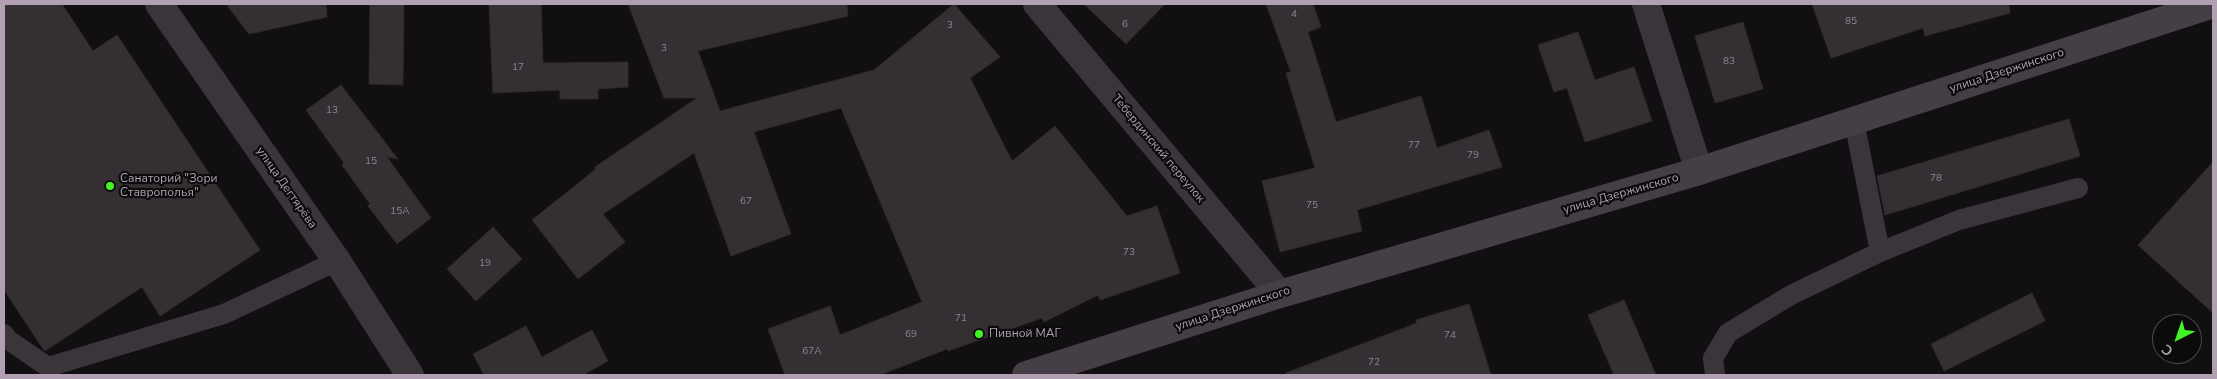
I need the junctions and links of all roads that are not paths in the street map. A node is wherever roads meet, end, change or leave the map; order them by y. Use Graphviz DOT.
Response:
graph roads {
  1 [pos="159,4"];
  2 [pos="1037,4"];
  3 [pos="1646,4"];
  4 [pos="2213,4"];
  5 [pos="1854,121"];
  6 [pos="1699,171"];
  7 [pos="2078,188"];
  8 [pos="1880,252"];
  9 [pos="336,261"];
  10 [pos="1280,294"];
  11 [pos="4,334"];
  12 [pos="410,375"];
  13 [pos="1026,375"];
  14 [pos="1716,375"];
  1 -- 9 [label="street, улица Дегтярёва"];
  2 -- 10 [label="street, Тебердинский переулок"];
  3 -- 6 [label="street"];
  4 -- 5 [label="main road, улица Дзержинского"];
  5 -- 6 [label="main road, улица Дзержинского"];
  5 -- 8 [label="lane"];
  6 -- 10 [label="main road, улица Дзержинского"];
  7 -- 8 [label="lane"];
  8 -- 14 [label="lane"];
  9 -- 11 [label="lane"];
  9 -- 12 [label="street, улица Дегтярёва"];
  10 -- 13 [label="main road, улица Дзержинского"];
}
